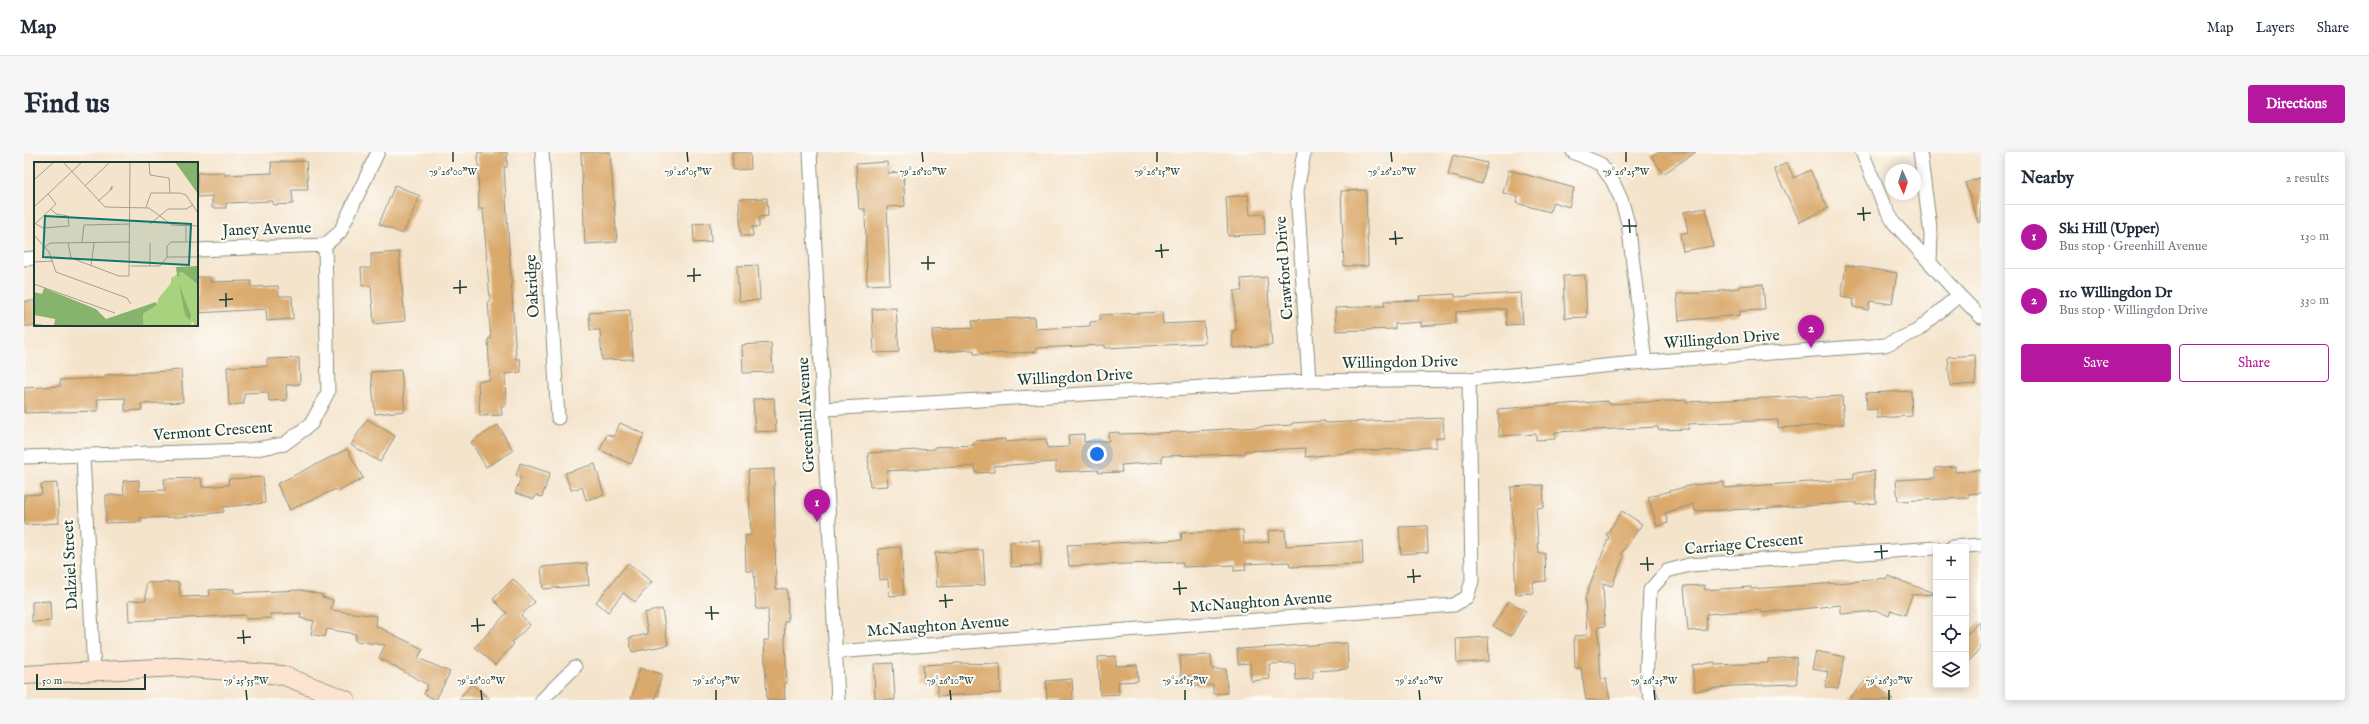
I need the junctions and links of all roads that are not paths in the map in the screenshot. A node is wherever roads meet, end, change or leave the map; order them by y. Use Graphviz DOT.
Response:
graph roads {
  1 [pos="378,152"];
  2 [pos="542,152"];
  3 [pos="810,152"];
  4 [pos="1304,152"];
  5 [pos="1573,152"];
  6 [pos="1862,152"];
  7 [pos="1920,152"];
  8 [pos="325,246"];
  9 [pos="198,250"];
  10 [pos="34,258"];
  11 [pos="24,259"];
  12 [pos="1930,262"];
  13 [pos="1959,295"];
  14 [pos="1981,316"];
  15 [pos="1645,362"];
  16 [pos="1469,379"];
  17 [pos="1309,382"];
  18 [pos="824,409"];
  19 [pos="558,418"];
  20 [pos="83,456"];
  21 [pos="24,457"];
  22 [pos="1981,545"];
  23 [pos="1969,546"];
  24 [pos="1933,548"];
  25 [pos="836,652"];
  26 [pos="575,668"];
  27 [pos="94,672"];
  28 [pos="24,675"];
  29 [pos="346,700"];
  30 [pos="542,700"];
  31 [pos="838,700"];
  32 [pos="1652,700"];
  1 -- 8 [label="street, Janey Avenue"];
  2 -- 19 [label="street, Oakridge"];
  3 -- 18 [label="street, Greenhill Avenue"];
  4 -- 17 [label="street, Crawford Drive"];
  5 -- 15 [label="street"];
  6 -- 12 [label="street"];
  7 -- 12 [label="street"];
  8 -- 9 [label="street, Janey Avenue"];
  8 -- 20 [label="street, Vermont Crescent"];
  10 -- 11 [label="street"];
  12 -- 13 [label="street"];
  13 -- 14 [label="street"];
  13 -- 15 [label="street, Willingdon Drive"];
  15 -- 16 [label="street, Willingdon Drive"];
  16 -- 17 [label="street, Willingdon Drive"];
  16 -- 25 [label="street, McNaughton Avenue"];
  17 -- 18 [label="street, Willingdon Drive"];
  18 -- 25 [label="street, Greenhill Avenue"];
  20 -- 21 [label="street, Vermont Crescent"];
  20 -- 27 [label="street, Dalziel Street"];
  22 -- 23 [label="street"];
  24 -- 32 [label="street, Carriage Crescent"];
  25 -- 31 [label="street, Greenhill Avenue"];
  26 -- 30 [label="street"];
  27 -- 28 [label="street"];
  27 -- 29 [label="street"];
}
